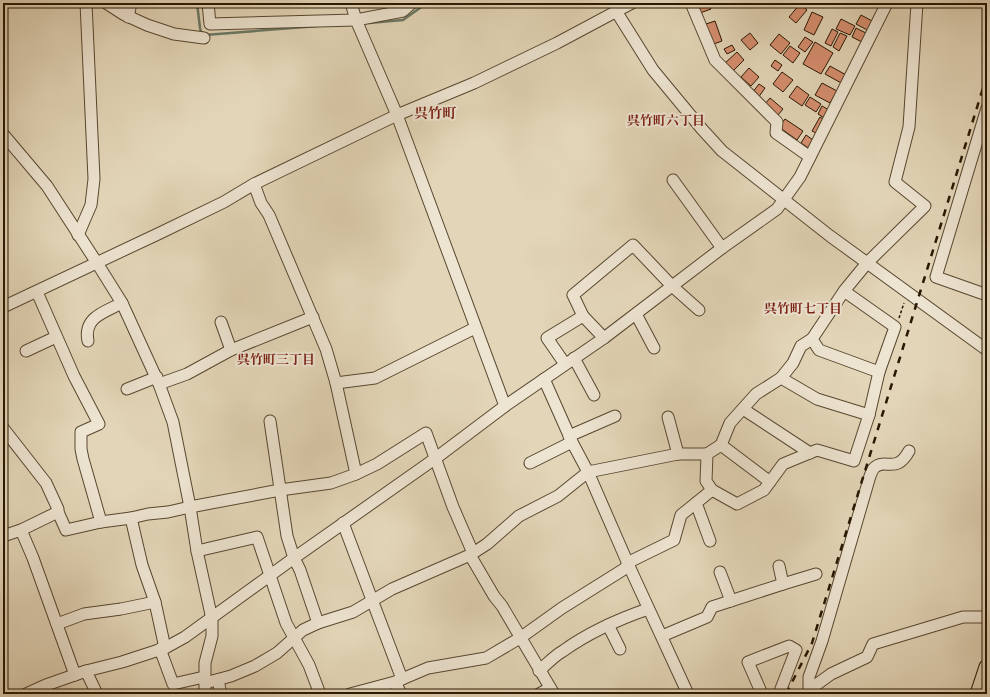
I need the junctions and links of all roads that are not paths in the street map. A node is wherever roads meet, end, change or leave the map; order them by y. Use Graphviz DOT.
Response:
graph roads {
  1 [pos="86,3"];
  2 [pos="106,3"];
  3 [pos="131,3"];
  4 [pos="208,3"];
  5 [pos="351,3"];
  6 [pos="412,3"];
  7 [pos="632,3"];
  8 [pos="691,3"];
  9 [pos="887,3"];
  10 [pos="917,3"];
  11 [pos="616,11"];
  12 [pos="128,17"];
  13 [pos="357,23"];
  14 [pos="204,38"];
  15 [pos="987,108"];
  16 [pos="397,115"];
  17 [pos="3,134"];
  18 [pos="810,157"];
  19 [pos="673,180"];
  20 [pos="254,184"];
  21 [pos="784,199"];
  22 [pos="78,235"];
  23 [pos="722,248"];
  24 [pos="97,263"];
  25 [pos="867,263"];
  26 [pos="672,286"];
  27 [pos="844,291"];
  28 [pos="37,292"];
  29 [pos="987,295"];
  30 [pos="122,303"];
  31 [pos="3,307"];
  32 [pos="699,310"];
  33 [pos="636,314"];
  34 [pos="583,316"];
  35 [pos="312,317"];
  36 [pos="221,322"];
  37 [pos="475,328"];
  38 [pos="56,338"];
  39 [pos="604,338"];
  40 [pos="812,339"];
  41 [pos="88,341"];
  42 [pos="654,348"];
  43 [pos="231,350"];
  44 [pos="987,350"];
  45 [pos="26,351"];
  46 [pos="570,361"];
  47 [pos="879,372"];
  48 [pos="781,378"];
  49 [pos="158,380"];
  50 [pos="544,380"];
  51 [pos="336,383"];
  52 [pos="127,389"];
  53 [pos="594,395"];
  54 [pos="505,406"];
  55 [pos="743,408"];
  56 [pos="869,415"];
  57 [pos="615,416"];
  58 [pos="668,417"];
  59 [pos="270,421"];
  60 [pos="3,428"];
  61 [pos="570,439"];
  62 [pos="721,445"];
  63 [pos="909,451"];
  64 [pos="810,453"];
  65 [pos="678,454"];
  66 [pos="707,454"];
  67 [pos="436,458"];
  68 [pos="530,463"];
  69 [pos="588,472"];
  70 [pos="356,474"];
  71 [pos="770,482"];
  72 [pos="280,490"];
  73 [pos="712,490"];
  74 [pos="696,503"];
  75 [pos="190,507"];
  76 [pos="58,512"];
  77 [pos="131,518"];
  78 [pos="101,522"];
  79 [pos="343,524"];
  80 [pos="21,530"];
  81 [pos="3,536"];
  82 [pos="710,541"];
  83 [pos="197,551"];
  84 [pos="472,554"];
  85 [pos="294,558"];
  86 [pos="628,564"];
  87 [pos="779,566"];
  88 [pos="720,572"];
  89 [pos="816,574"];
  90 [pos="270,576"];
  91 [pos="784,584"];
  92 [pos="373,600"];
  93 [pos="731,601"];
  94 [pos="155,602"];
  95 [pos="648,609"];
  96 [pos="987,617"];
  97 [pos="212,619"];
  98 [pos="318,623"];
  99 [pos="57,624"];
  100 [pos="608,625"];
  101 [pos="662,636"];
  102 [pos="295,638"];
  103 [pos="520,638"];
  104 [pos="163,648"];
  105 [pos="620,649"];
  106 [pos="987,667"];
  107 [pos="86,671"];
  108 [pos="539,671"];
  109 [pos="75,675"];
  110 [pos="218,680"];
  111 [pos="399,680"];
  112 [pos="205,685"];
  113 [pos="552,691"];
  114 [pos="808,692"];
  115 [pos="26,694"];
  116 [pos="97,694"];
  117 [pos="221,694"];
  118 [pos="319,694"];
  119 [pos="350,694"];
  120 [pos="401,694"];
  121 [pos="539,694"];
  122 [pos="688,694"];
  123 [pos="762,694"];
  124 [pos="779,694"];
  125 [pos="978,694"];
  1 -- 22 [label="street"];
  2 -- 12 [label="street"];
  3 -- 12 [label="street"];
  4 -- 13 [label="street"];
  5 -- 13 [label="street"];
  6 -- 13 [label="street"];
  7 -- 11 [label="street"];
  8 -- 18 [label="street"];
  9 -- 18 [label="street"];
  10 -- 25 [label="street"];
  11 -- 16 [label="street"];
  11 -- 21 [label="street"];
  12 -- 14 [label="street"];
  13 -- 16 [label="street"];
  15 -- 29 [label="street"];
  16 -- 20 [label="street"];
  16 -- 37 [label="street"];
  17 -- 22 [label="street"];
  18 -- 21 [label="street"];
  19 -- 23 [label="street"];
  20 -- 24 [label="street"];
  20 -- 35 [label="street"];
  21 -- 23 [label="street"];
  21 -- 25 [label="street"];
  22 -- 24 [label="street"];
  23 -- 26 [label="street"];
  24 -- 28 [label="street"];
  24 -- 30 [label="street"];
  25 -- 27 [label="street"];
  25 -- 44 [label="street"];
  26 -- 32 [label="street"];
  26 -- 33 [label="street"];
  26 -- 34 [label="street"];
  27 -- 40 [label="street"];
  27 -- 47 [label="street"];
  28 -- 31 [label="street"];
  28 -- 38 [label="street"];
  30 -- 41 [label="street"];
  30 -- 49 [label="street"];
  33 -- 39 [label="street"];
  33 -- 42 [label="street"];
  34 -- 39 [label="street"];
  34 -- 46 [label="street"];
  35 -- 43 [label="street"];
  35 -- 51 [label="street"];
  36 -- 43 [label="street"];
  37 -- 51 [label="street"];
  37 -- 54 [label="street"];
  38 -- 45 [label="street"];
  38 -- 78 [label="street"];
  39 -- 46 [label="street"];
  40 -- 47 [label="street"];
  40 -- 48 [label="street"];
  43 -- 49 [label="street"];
  46 -- 50 [label="street"];
  46 -- 53 [label="street"];
  47 -- 56 [label="street"];
  48 -- 55 [label="street"];
  48 -- 56 [label="street"];
  49 -- 52 [label="street"];
  49 -- 75 [label="street"];
  50 -- 54 [label="street"];
  50 -- 61 [label="street"];
  51 -- 70 [label="street"];
  54 -- 67 [label="street"];
  55 -- 62 [label="street"];
  55 -- 64 [label="street"];
  56 -- 64 [label="street"];
  57 -- 61 [label="street"];
  58 -- 65 [label="street"];
  59 -- 72 [label="street"];
  60 -- 76 [label="street"];
  61 -- 68 [label="street"];
  61 -- 69 [label="street"];
  62 -- 66 [label="street"];
  62 -- 71 [label="street"];
  63 -- 114 [label="street"];
  64 -- 71 [label="street"];
  65 -- 66 [label="street"];
  65 -- 69 [label="street"];
  66 -- 73 [label="street"];
  67 -- 70 [label="street"];
  67 -- 79 [label="street"];
  67 -- 84 [label="street"];
  69 -- 84 [label="street"];
  69 -- 86 [label="street"];
  70 -- 72 [label="street"];
  71 -- 73 [label="street"];
  72 -- 75 [label="street"];
  72 -- 85 [label="street"];
  73 -- 74 [label="street"];
  74 -- 82 [label="street"];
  74 -- 86 [label="street"];
  75 -- 77 [label="street"];
  75 -- 83 [label="street"];
  76 -- 78 [label="street"];
  76 -- 80 [label="street"];
  77 -- 78 [label="street"];
  77 -- 94 [label="street"];
  79 -- 85 [label="street"];
  79 -- 92 [label="street"];
  80 -- 81 [label="street"];
  80 -- 99 [label="street"];
  83 -- 90 [label="street"];
  83 -- 97 [label="street"];
  84 -- 92 [label="street"];
  84 -- 103 [label="street"];
  85 -- 90 [label="street"];
  85 -- 98 [label="street"];
  86 -- 95 [label="street"];
  86 -- 103 [label="street"];
  87 -- 91 [label="street"];
  88 -- 93 [label="street"];
  89 -- 91 [label="street"];
  90 -- 97 [label="street"];
  90 -- 102 [label="street"];
  91 -- 93 [label="street"];
  92 -- 98 [label="street"];
  92 -- 111 [label="street"];
  93 -- 101 [label="street"];
  94 -- 99 [label="street"];
  94 -- 104 [label="street"];
  95 -- 100 [label="street"];
  95 -- 101 [label="street"];
  96 -- 114 [label="street"];
  97 -- 104 [label="street"];
  97 -- 112 [label="street"];
  98 -- 102 [label="street"];
  99 -- 109 [label="street"];
  100 -- 105 [label="street"];
  100 -- 108 [label="street"];
  101 -- 122 [label="street"];
  102 -- 110 [label="street"];
  102 -- 118 [label="street"];
  103 -- 108 [label="street"];
  103 -- 111 [label="street"];
  104 -- 107 [label="street"];
  104 -- 112 [label="street"];
  106 -- 125 [label="main road"];
  107 -- 109 [label="street"];
  107 -- 116 [label="street"];
  108 -- 113 [label="street"];
  109 -- 115 [label="street"];
  110 -- 112 [label="street"];
  110 -- 117 [label="street"];
  111 -- 119 [label="street"];
  111 -- 120 [label="street"];
  113 -- 121 [label="street"];
  123 -- 124 [label="street"];
}
